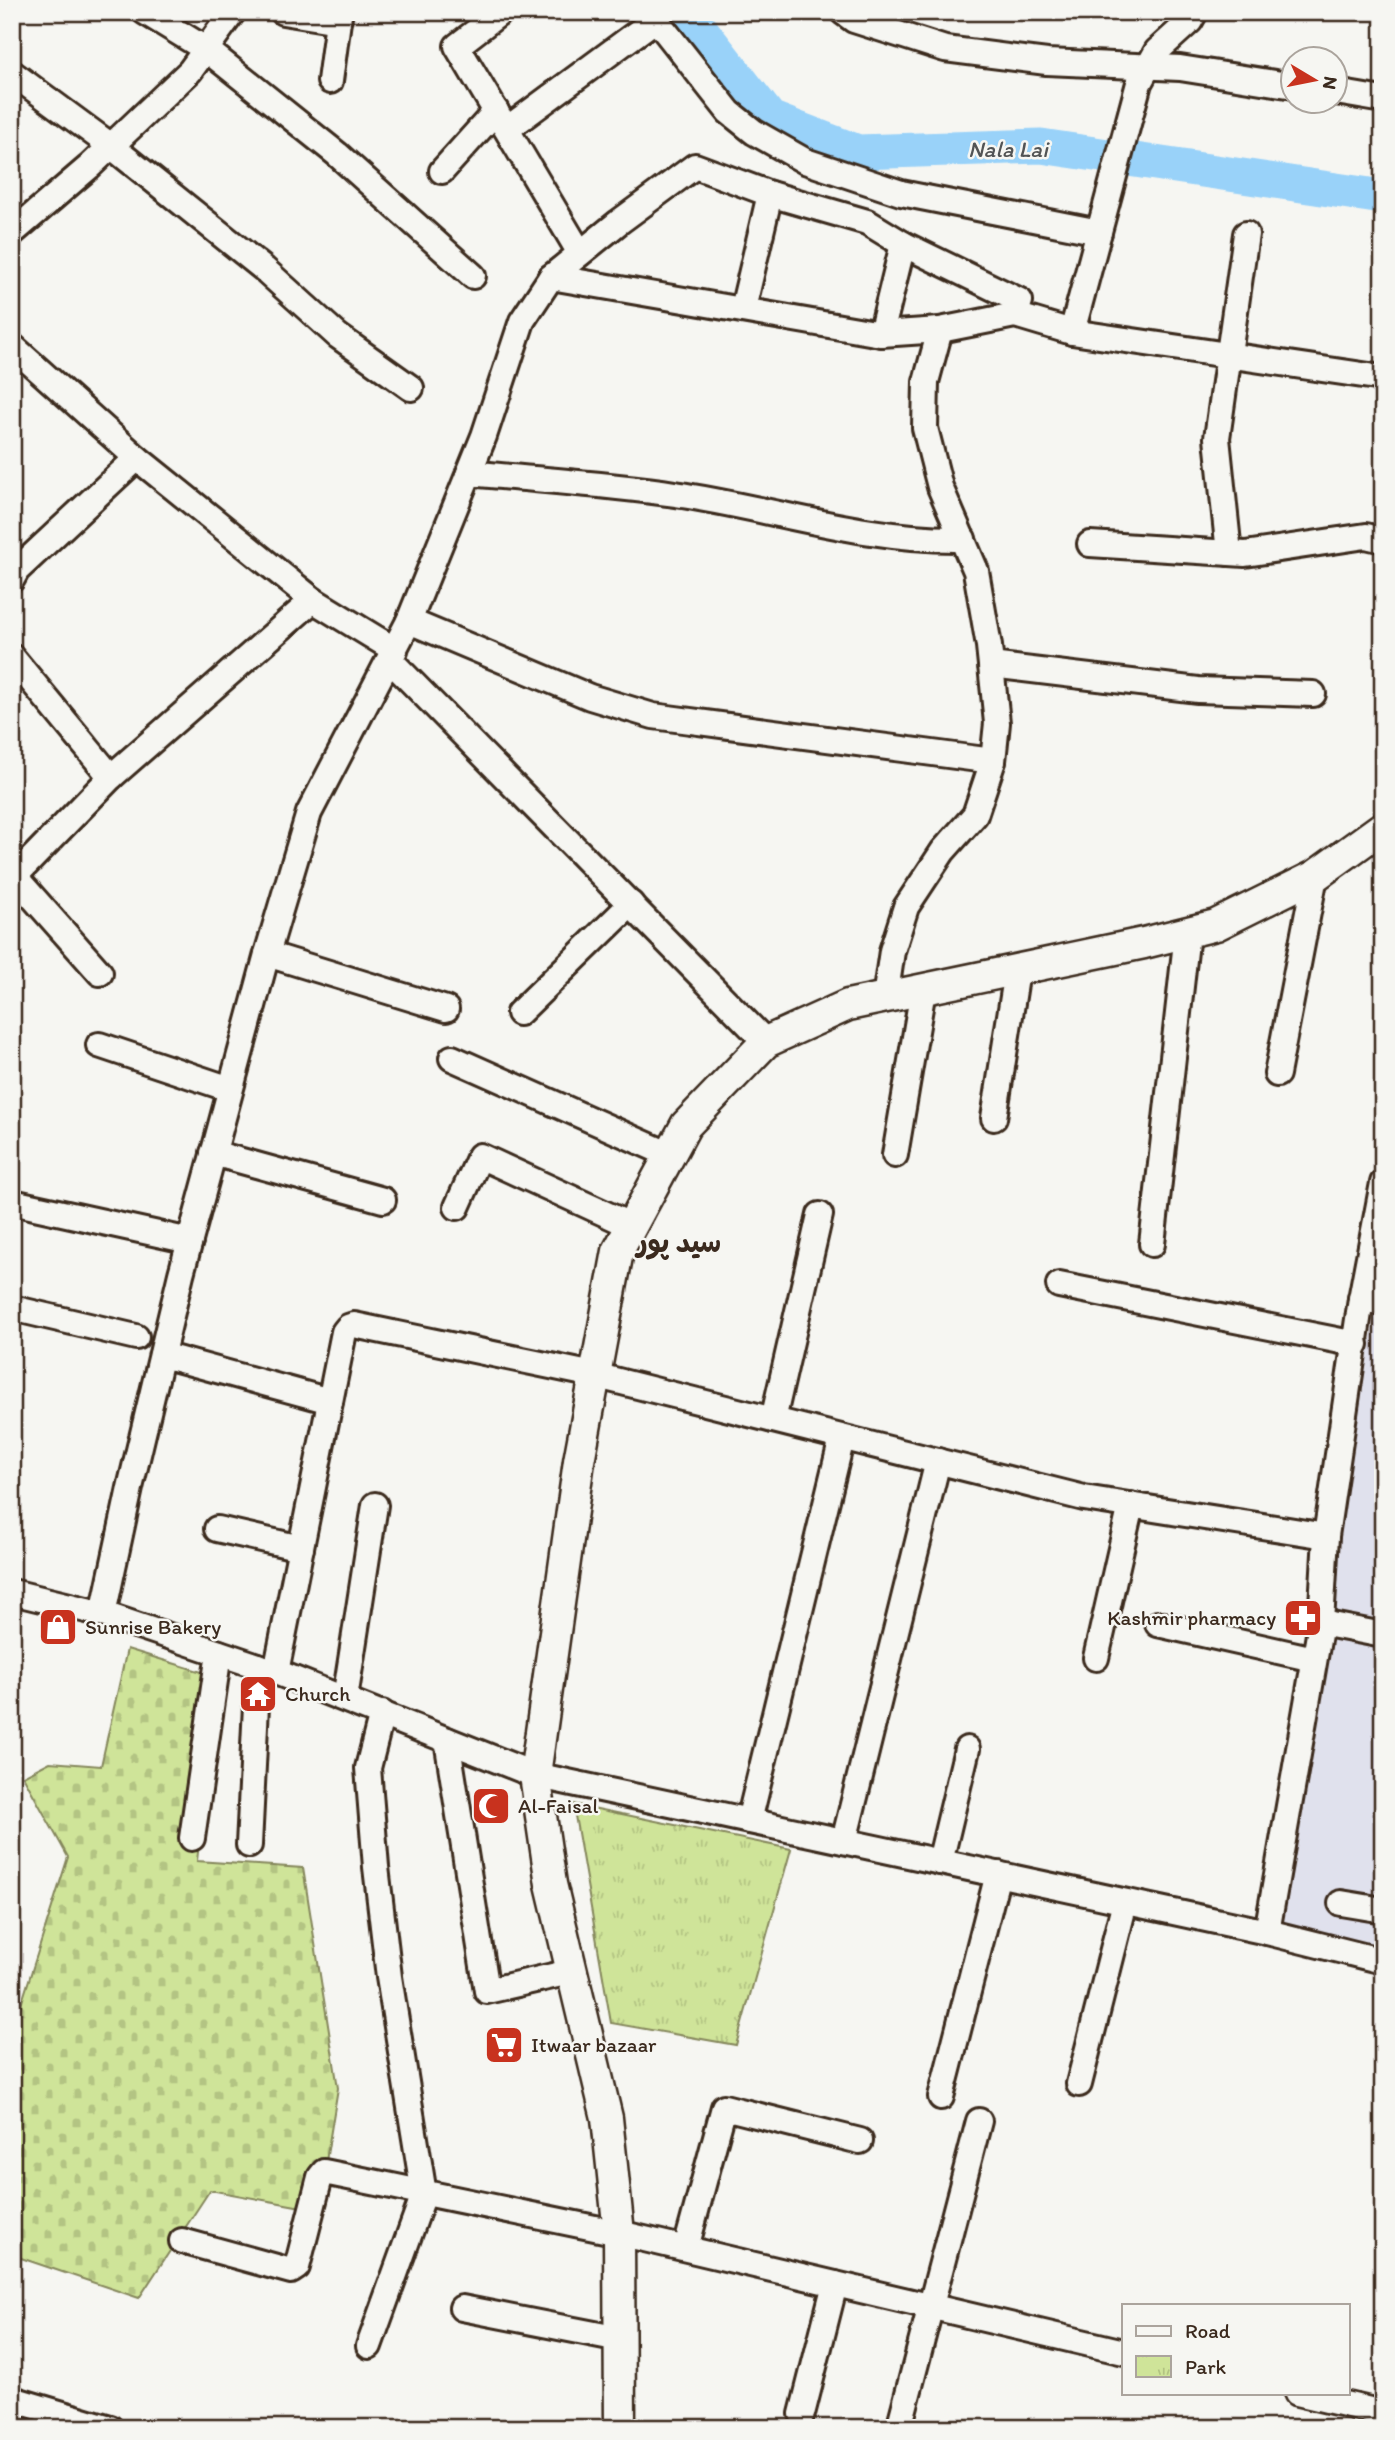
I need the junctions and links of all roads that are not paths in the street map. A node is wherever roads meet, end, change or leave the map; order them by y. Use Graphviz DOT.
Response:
graph roads {
  1 [pos="145,12"];
  2 [pos="233,12"];
  3 [pos="283,12"];
  4 [pos="501,12"];
  5 [pos="843,12"];
  6 [pos="1195,12"];
  7 [pos="653,16"];
  8 [pos="339,17"];
  9 [pos="207,50"];
  10 [pos="12,73"];
  11 [pos="1144,75"];
  12 [pos="330,80"];
  13 [pos="1280,84"];
  14 [pos="1350,94"];
  15 [pos="1383,100"];
  16 [pos="501,120"];
  17 [pos="111,146"];
  18 [pos="442,171"];
  19 [pos="770,194"];
  20 [pos="1099,232"];
  21 [pos="12,233"];
  22 [pos="1246,234"];
  23 [pos="903,244"];
  24 [pos="580,253"];
  25 [pos="473,276"];
  26 [pos="551,277"];
  27 [pos="743,309"];
  28 [pos="1016,315"];
  29 [pos="940,330"];
  30 [pos="1072,332"];
  31 [pos="881,334"];
  32 [pos="12,346"];
  33 [pos="1229,355"];
  34 [pos="1383,379"];
  35 [pos="411,388"];
  36 [pos="137,458"];
  37 [pos="469,473"];
  38 [pos="964,538"];
  39 [pos="1383,540"];
  40 [pos="1090,544"];
  41 [pos="1229,553"];
  42 [pos="12,579"];
  43 [pos="313,600"];
  44 [pos="409,621"];
  45 [pos="393,655"];
  46 [pos="12,657"];
  47 [pos="991,665"];
  48 [pos="1313,694"];
  49 [pos="993,761"];
  50 [pos="111,777"];
  51 [pos="1383,827"];
  52 [pos="1315,876"];
  53 [pos="14,878"];
  54 [pos="631,904"];
  55 [pos="1187,933"];
  56 [pos="267,954"];
  57 [pos="1017,971"];
  58 [pos="100,972"];
  59 [pos="923,990"];
  60 [pos="884,998"];
  61 [pos="446,1009"];
  62 [pos="519,1013"];
  63 [pos="766,1042"];
  64 [pos="99,1045"];
  65 [pos="452,1058"];
  66 [pos="1277,1074"];
  67 [pos="230,1090"];
  68 [pos="994,1118"];
  69 [pos="213,1153"];
  70 [pos="670,1155"];
  71 [pos="895,1155"];
  72 [pos="1383,1183"];
  73 [pos="383,1200"];
  74 [pos="12,1202"];
  75 [pos="457,1207"];
  76 [pos="820,1215"];
  77 [pos="632,1226"];
  78 [pos="190,1241"];
  79 [pos="1152,1244"];
  80 [pos="1059,1285"];
  81 [pos="1372,1301"];
  82 [pos="12,1308"];
  83 [pos="136,1337"];
  84 [pos="1356,1344"];
  85 [pos="162,1355"];
  86 [pos="594,1376"];
  87 [pos="331,1401"];
  88 [pos="773,1420"];
  89 [pos="842,1438"];
  90 [pos="938,1461"];
  91 [pos="375,1505"];
  92 [pos="1131,1505"];
  93 [pos="217,1529"];
  94 [pos="1326,1536"];
  95 [pos="301,1548"];
  96 [pos="12,1592"];
  97 [pos="103,1614"];
  98 [pos="1321,1623"];
  99 [pos="1158,1624"];
  100 [pos="1383,1635"];
  101 [pos="219,1653"];
  102 [pos="1096,1658"];
  103 [pos="1314,1658"];
  104 [pos="267,1669"];
  105 [pos="345,1699"];
  106 [pos="382,1713"];
  107 [pos="447,1740"];
  108 [pos="967,1749"];
  109 [pos="534,1775"];
  110 [pos="749,1821"];
  111 [pos="192,1838"];
  112 [pos="844,1841"];
  113 [pos="248,1845"];
  114 [pos="940,1862"];
  115 [pos="998,1874"];
  116 [pos="1125,1902"];
  117 [pos="1341,1903"];
  118 [pos="1383,1910"];
  119 [pos="1267,1932"];
  120 [pos="1383,1961"];
  121 [pos="570,1972"];
  122 [pos="1079,2084"];
  123 [pos="941,2097"];
  124 [pos="979,2121"];
  125 [pos="860,2141"];
  126 [pos="424,2194"];
  127 [pos="619,2233"];
  128 [pos="182,2241"];
  129 [pos="686,2248"];
  130 [pos="835,2284"];
  131 [pos="929,2306"];
  132 [pos="462,2308"];
  133 [pos="620,2339"];
  134 [pos="369,2346"];
  135 [pos="1122,2352"];
  136 [pos="1301,2394"];
  137 [pos="12,2399"];
  138 [pos="1383,2413"];
  139 [pos="802,2414"];
  140 [pos="110,2428"];
  141 [pos="620,2428"];
  142 [pos="899,2428"];
  1 -- 9 [label="street"];
  2 -- 9 [label="street"];
  3 -- 8 [label="street"];
  4 -- 16 [label="street"];
  5 -- 11 [label="street"];
  6 -- 11 [label="street"];
  7 -- 16 [label="street"];
  7 -- 20 [label="street"];
  8 -- 12 [label="street"];
  9 -- 17 [label="street"];
  9 -- 25 [label="street"];
  10 -- 17 [label="street"];
  11 -- 13 [label="street"];
  11 -- 20 [label="street"];
  14 -- 15 [label="street"];
  16 -- 18 [label="street"];
  16 -- 24 [label="street"];
  17 -- 21 [label="street"];
  17 -- 35 [label="street"];
  19 -- 23 [label="street"];
  19 -- 24 [label="street"];
  19 -- 27 [label="street"];
  20 -- 30 [label="street"];
  22 -- 33 [label="street"];
  23 -- 28 [label="street"];
  23 -- 31 [label="street"];
  24 -- 26 [label="street"];
  26 -- 27 [label="street"];
  26 -- 37 [label="street"];
  27 -- 31 [label="street"];
  28 -- 29 [label="street"];
  28 -- 30 [label="street"];
  29 -- 31 [label="street"];
  29 -- 38 [label="street"];
  30 -- 33 [label="street"];
  32 -- 36 [label="street"];
  33 -- 34 [label="street"];
  33 -- 41 [label="street"];
  36 -- 42 [label="street"];
  36 -- 43 [label="street"];
  37 -- 38 [label="street"];
  37 -- 44 [label="street"];
  38 -- 47 [label="street"];
  39 -- 41 [label="street"];
  40 -- 41 [label="street"];
  43 -- 45 [label="street"];
  43 -- 50 [label="street"];
  44 -- 45 [label="street"];
  44 -- 49 [label="street"];
  45 -- 54 [label="street"];
  45 -- 56 [label="street"];
  46 -- 50 [label="street"];
  47 -- 48 [label="street"];
  47 -- 49 [label="street"];
  49 -- 60 [label="street"];
  50 -- 53 [label="street"];
  51 -- 52 [label="main road"];
  52 -- 55 [label="main road"];
  52 -- 66 [label="street"];
  53 -- 58 [label="street"];
  54 -- 62 [label="street"];
  54 -- 63 [label="street"];
  55 -- 57 [label="main road"];
  55 -- 79 [label="street"];
  56 -- 61 [label="street"];
  56 -- 67 [label="street"];
  57 -- 59 [label="main road"];
  57 -- 68 [label="street"];
  59 -- 60 [label="main road"];
  59 -- 71 [label="street"];
  60 -- 63 [label="main road"];
  63 -- 70 [label="main road"];
  64 -- 67 [label="street"];
  65 -- 70 [label="street"];
  67 -- 69 [label="street"];
  69 -- 73 [label="street"];
  69 -- 78 [label="street"];
  70 -- 77 [label="main road"];
  72 -- 81 [label="street"];
  74 -- 78 [label="street"];
  75 -- 77 [label="street"];
  76 -- 88 [label="street"];
  77 -- 86 [label="main road"];
  78 -- 85 [label="street"];
  80 -- 84 [label="street"];
  81 -- 84 [label="street"];
  82 -- 83 [label="street"];
  84 -- 94 [label="street"];
  85 -- 87 [label="street"];
  85 -- 97 [label="street"];
  86 -- 87 [label="street"];
  86 -- 88 [label="street"];
  86 -- 109 [label="main road"];
  87 -- 95 [label="street"];
  88 -- 89 [label="street"];
  89 -- 90 [label="street"];
  89 -- 110 [label="street"];
  90 -- 92 [label="street"];
  90 -- 112 [label="street"];
  91 -- 105 [label="street"];
  92 -- 94 [label="street"];
  92 -- 102 [label="street"];
  93 -- 95 [label="street"];
  94 -- 98 [label="street"];
  95 -- 104 [label="street"];
  96 -- 97 [label="street"];
  97 -- 101 [label="street"];
  98 -- 100 [label="street"];
  98 -- 103 [label="street"];
  99 -- 103 [label="street"];
  101 -- 104 [label="street"];
  101 -- 111 [label="street"];
  103 -- 119 [label="street"];
  104 -- 105 [label="street"];
  104 -- 113 [label="street"];
  105 -- 106 [label="street"];
  106 -- 107 [label="street"];
  106 -- 126 [label="street"];
  107 -- 109 [label="street"];
  107 -- 121 [label="street"];
  108 -- 114 [label="street"];
  109 -- 110 [label="street"];
  109 -- 121 [label="main road"];
  110 -- 112 [label="street"];
  112 -- 114 [label="street"];
  114 -- 115 [label="street"];
  115 -- 116 [label="street"];
  115 -- 123 [label="street"];
  116 -- 119 [label="street"];
  116 -- 122 [label="street"];
  117 -- 118 [label="street"];
  119 -- 120 [label="street"];
  121 -- 127 [label="main road"];
  124 -- 131 [label="street"];
  125 -- 129 [label="street"];
  126 -- 127 [label="street"];
  126 -- 128 [label="street"];
  126 -- 134 [label="street"];
  127 -- 129 [label="street"];
  127 -- 133 [label="main road"];
  129 -- 130 [label="street"];
  130 -- 131 [label="street"];
  130 -- 139 [label="street"];
  131 -- 135 [label="street"];
  131 -- 142 [label="street"];
  132 -- 133 [label="street"];
  133 -- 141 [label="main road"];
  136 -- 138 [label="street"];
  137 -- 140 [label="street"];
}
